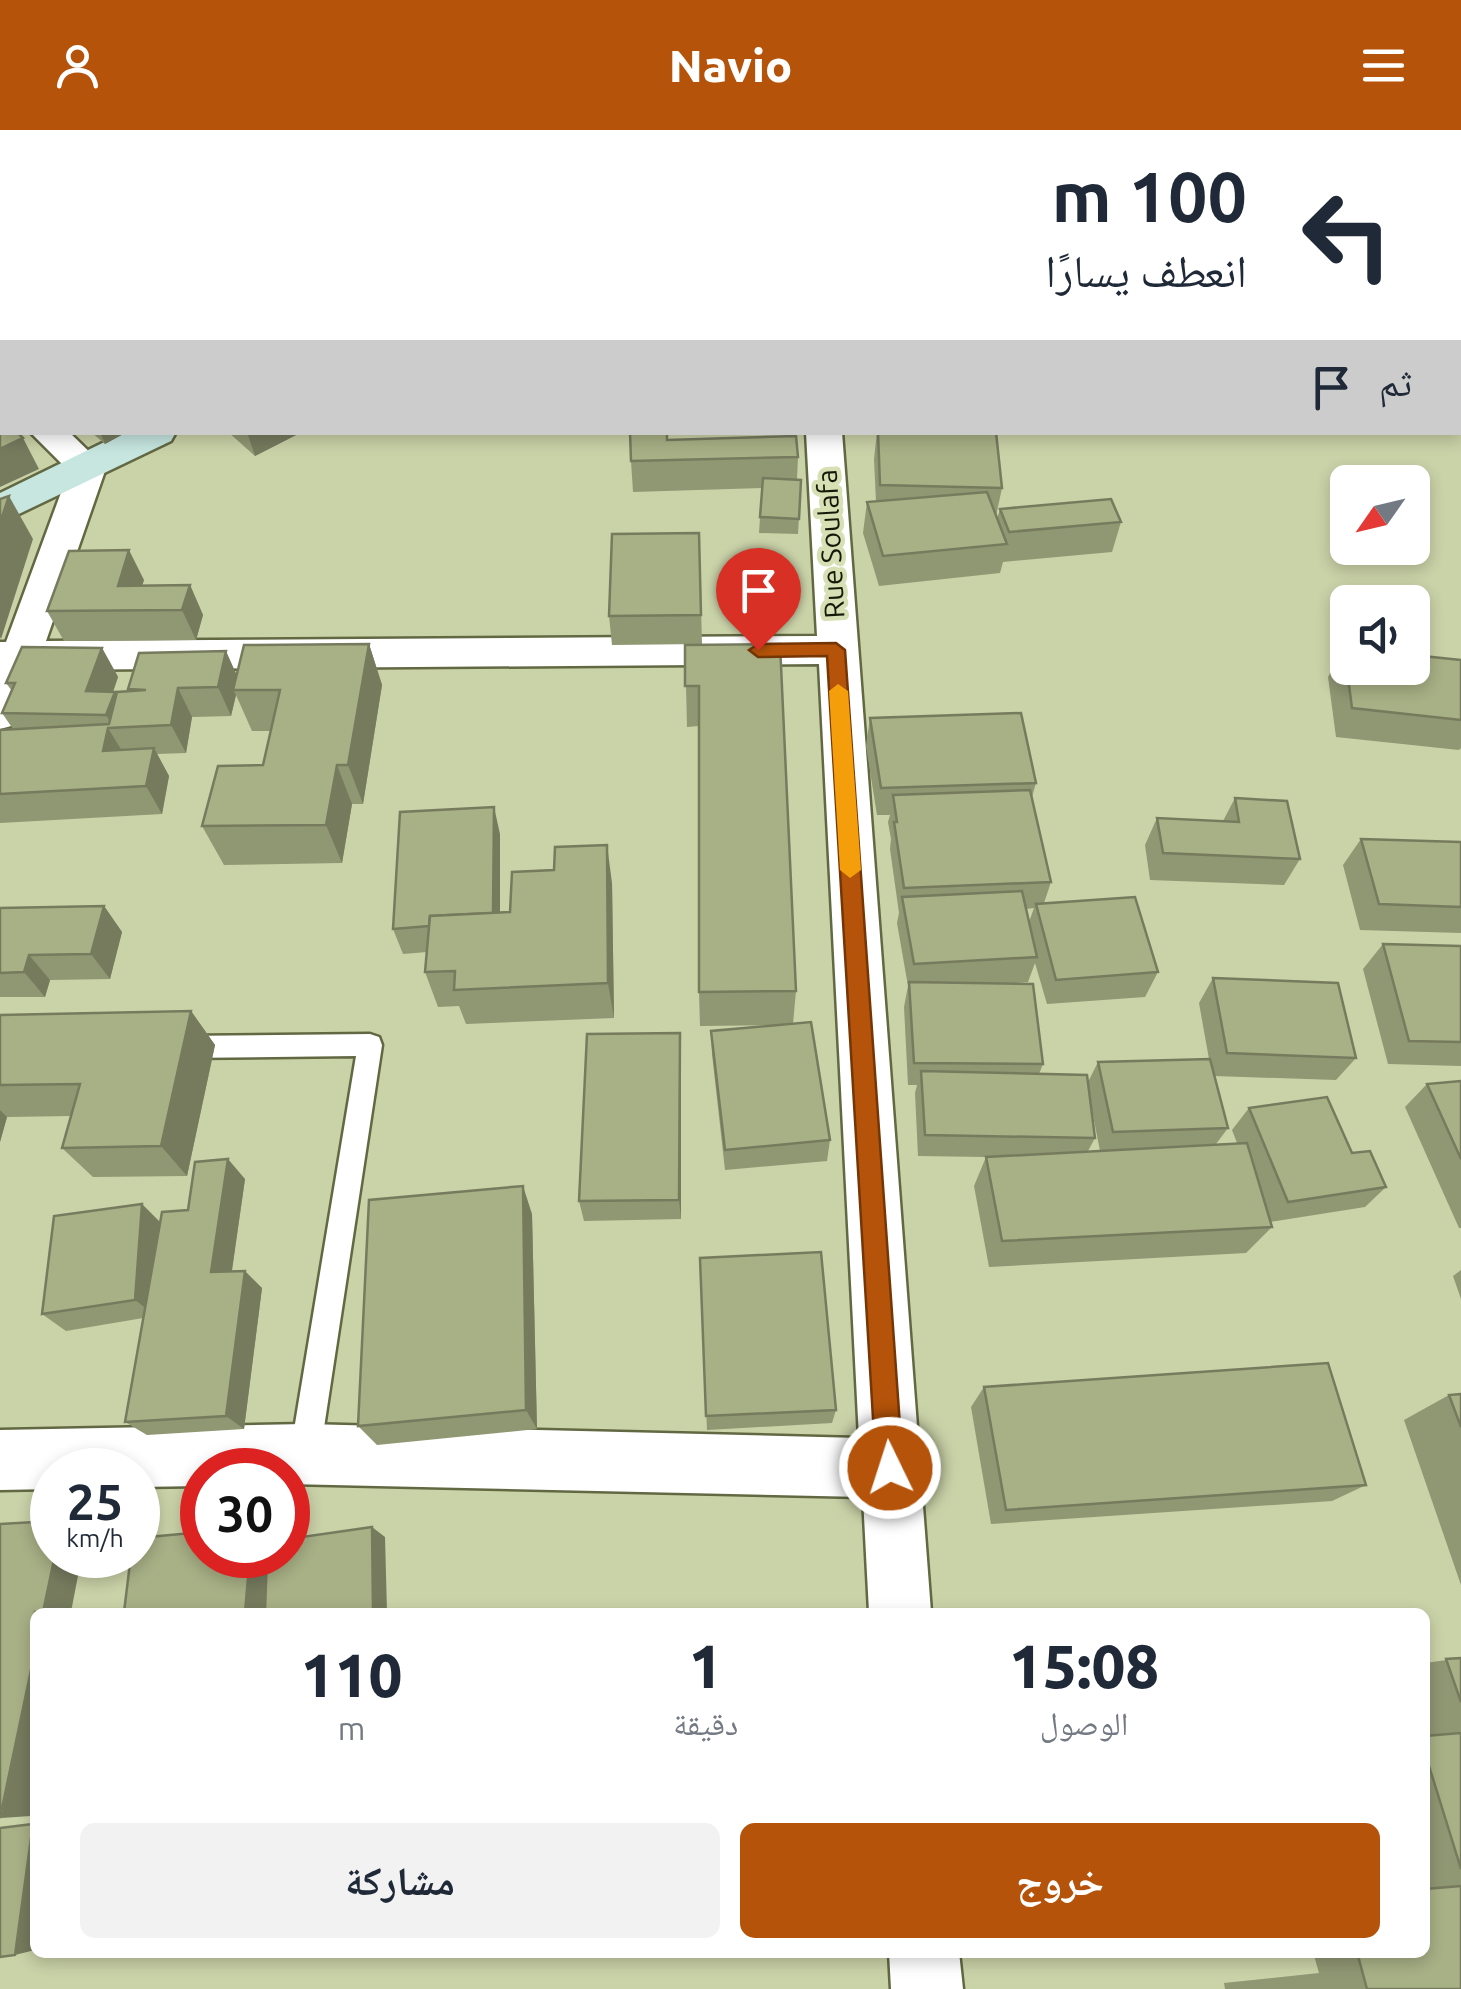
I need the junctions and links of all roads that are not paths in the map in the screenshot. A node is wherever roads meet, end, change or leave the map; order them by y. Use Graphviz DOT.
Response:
graph roads {
  1 [pos="50,435"];
  2 [pos="151,435"];
  3 [pos="824,435"];
  4 [pos="88,468"];
  5 [pos="0,510"];
  6 [pos="836,650"];
  7 [pos="11,656"];
  8 [pos="0,714"];
  9 [pos="156,1048"];
  10 [pos="306,1448"];
  11 [pos="310,1454"];
  12 [pos="180,1456"];
  13 [pos="0,1460"];
  14 [pos="890,1468"];
  15 [pos="900,1608"];
  16 [pos="924,1958"];
  17 [pos="927,1989"];
  1 -- 4 [label="street"];
  2 -- 4 [label="main road"];
  3 -- 6 [label="street, Rue Soulafa"];
  4 -- 5 [label="main road"];
  4 -- 7 [label="street"];
  6 -- 7 [label="street"];
  6 -- 14 [label="street, Rue Soulafa"];
  7 -- 8 [label="street"];
  9 -- 10 [label="lane"];
  11 -- 14 [label="street"];
  12 -- 13 [label="street"];
  14 -- 15 [label="street, Rue Soulafa"];
  16 -- 17 [label="street"];
}
